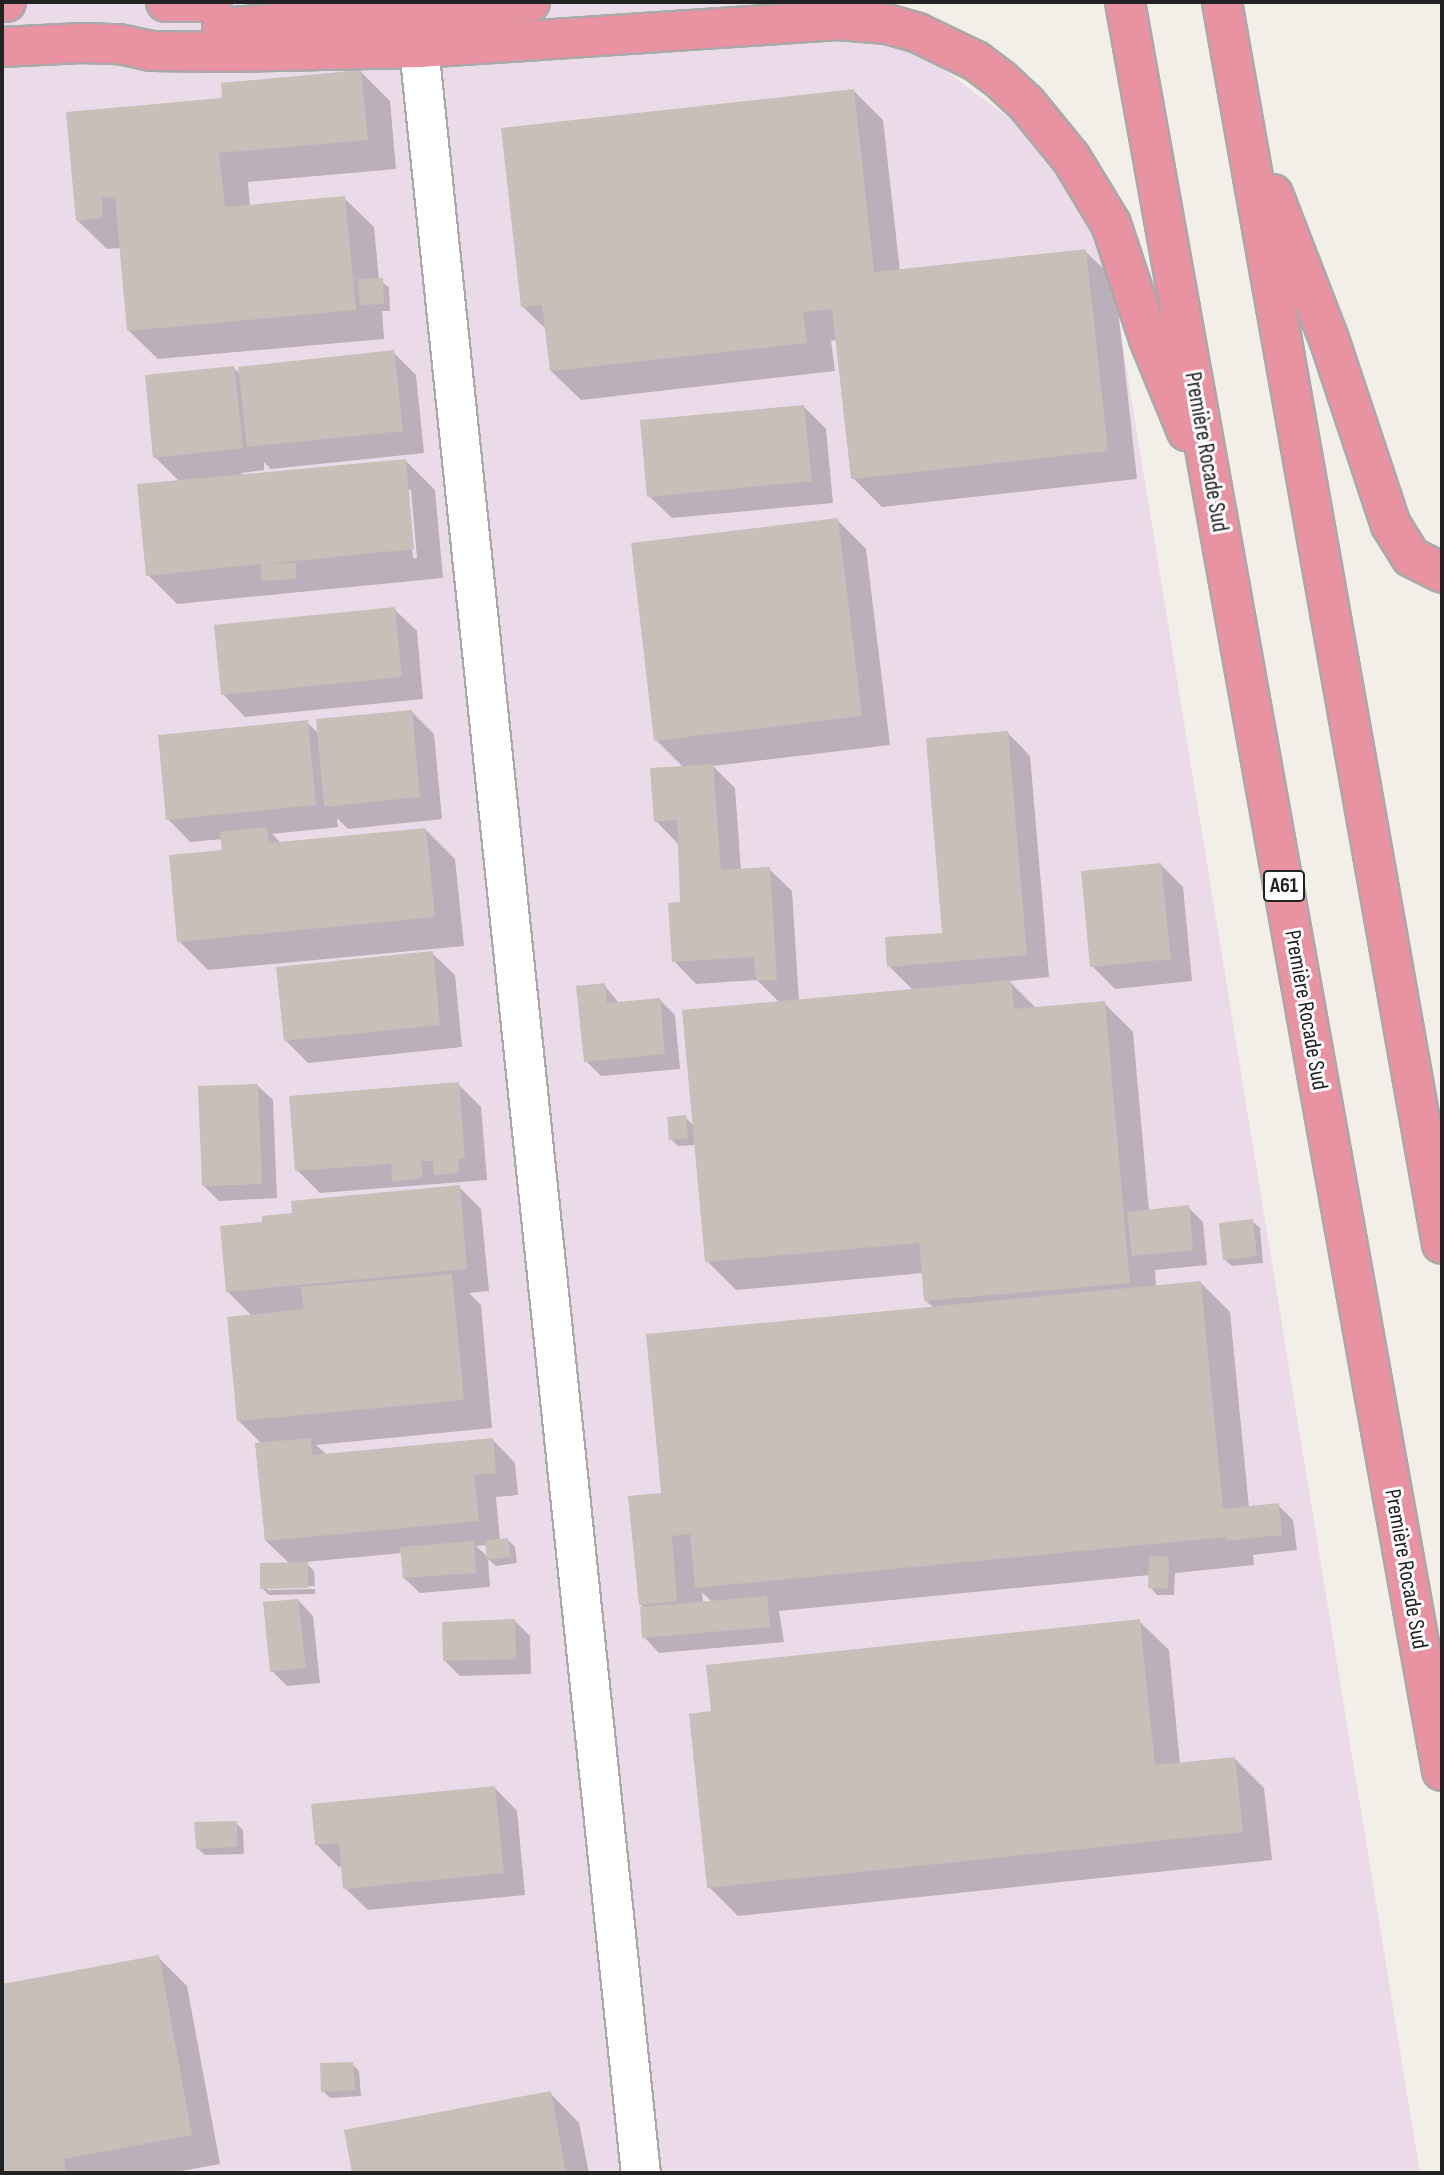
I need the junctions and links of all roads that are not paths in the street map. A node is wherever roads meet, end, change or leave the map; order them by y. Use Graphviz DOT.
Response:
graph roads {
  1 [pos="166,2"];
  2 [pos="212,2"];
  3 [pos="530,2"];
  4 [pos="1125,2"];
  5 [pos="1222,2"];
  6 [pos="119,44"];
  7 [pos="2,47"];
  8 [pos="419,48"];
  9 [pos="1245,125"];
  10 [pos="1211,478"];
  11 [pos="1442,573"];
  12 [pos="1442,1244"];
  13 [pos="1442,1771"];
  14 [pos="641,2173"];
  1 -- 2 [label="highway"];
  3 -- 6 [label="highway"];
  4 -- 10 [label="highway, Première Rocade Sud / A61"];
  5 -- 9 [label="highway"];
  6 -- 7 [label="highway"];
  6 -- 8 [label="highway"];
  8 -- 10 [label="highway"];
  8 -- 14 [label="street"];
  9 -- 11 [label="highway"];
  9 -- 12 [label="highway"];
  10 -- 13 [label="highway, Première Rocade Sud / A61"];
}
